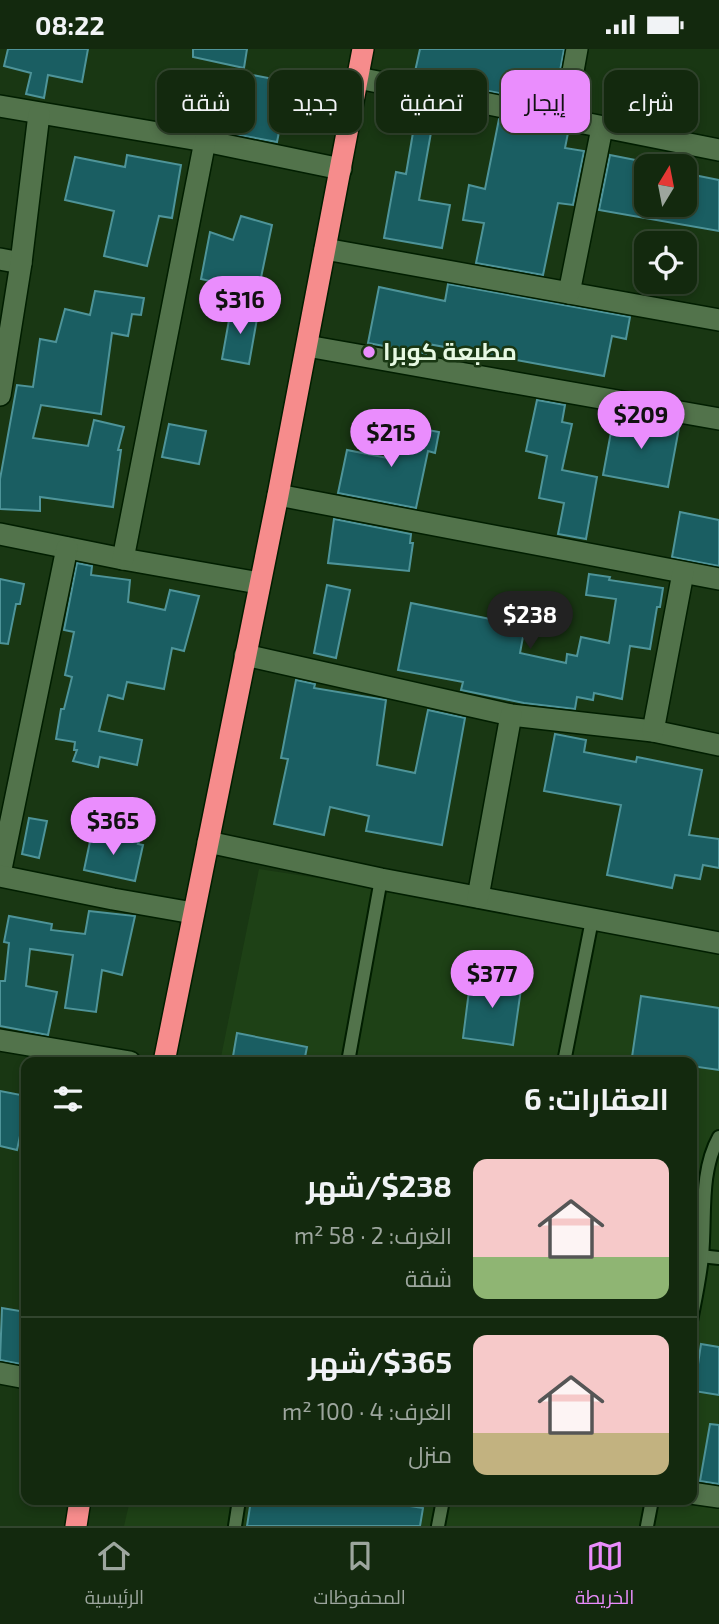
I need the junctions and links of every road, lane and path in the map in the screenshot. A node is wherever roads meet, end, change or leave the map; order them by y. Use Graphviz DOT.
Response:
graph roads {
  1 [pos="363,49"];
  2 [pos="577,49"];
  3 [pos="359,70"];
  4 [pos="573,70"];
  5 [pos="362,79"];
  6 [pos="0,106"];
  7 [pos="501,108"];
  8 [pos="39,114"];
  9 [pos="590,126"];
  10 [pos="602,128"];
  11 [pos="348,133"];
  12 [pos="205,141"];
  13 [pos="719,150"];
  14 [pos="341,169"];
  15 [pos="325,249"];
  16 [pos="10,261"];
  17 [pos="569,293"];
  18 [pos="719,320"];
  19 [pos="307,347"];
  20 [pos="0,394"];
  21 [pos="719,419"];
  22 [pos="278,495"];
  23 [pos="0,534"];
  24 [pos="67,548"];
  25 [pos="123,559"];
  26 [pos="683,573"];
  27 [pos="719,579"];
  28 [pos="259,583"];
  29 [pos="245,655"];
  30 [pos="511,715"];
  31 [pos="653,731"];
  32 [pos="719,745"];
  33 [pos="208,842"];
  34 [pos="0,875"];
  35 [pos="381,879"];
  36 [pos="478,897"];
  37 [pos="193,912"];
  38 [pos="592,920"];
  39 [pos="719,943"];
  40 [pos="0,1040"];
  41 [pos="100,1057"];
  42 [pos="165,1057"];
  43 [pos="349,1057"];
  44 [pos="565,1057"];
  45 [pos="719,1137"];
  46 [pos="697,1256"];
  47 [pos="719,1258"];
  48 [pos="0,1373"];
  49 [pos="21,1377"];
  50 [pos="697,1494"];
  51 [pos="719,1497"];
  52 [pos="79,1505"];
  53 [pos="238,1505"];
  54 [pos="442,1505"];
  55 [pos="651,1505"];
  56 [pos="76,1526"];
  57 [pos="235,1526"];
  58 [pos="438,1526"];
  59 [pos="647,1526"];
  1 -- 3 [label="highway"];
  2 -- 4 [label="street"];
  5 -- 7 [label="street"];
  6 -- 8 [label="street"];
  8 -- 12 [label="street"];
  8 -- 16 [label="street"];
  9 -- 10 [label="street"];
  10 -- 13 [label="street"];
  10 -- 17 [label="street"];
  11 -- 14 [label="highway"];
  12 -- 14 [label="street"];
  12 -- 25 [label="street"];
  14 -- 15 [label="highway"];
  15 -- 17 [label="street"];
  15 -- 19 [label="highway"];
  16 -- 20 [label="street"];
  17 -- 18 [label="street"];
  19 -- 21 [label="street"];
  19 -- 22 [label="highway"];
  22 -- 26 [label="street"];
  22 -- 28 [label="highway"];
  23 -- 24 [label="street"];
  24 -- 25 [label="street"];
  24 -- 34 [label="street"];
  25 -- 28 [label="street"];
  26 -- 27 [label="street"];
  26 -- 31 [label="street"];
  28 -- 29 [label="highway"];
  29 -- 30 [label="street"];
  29 -- 33 [label="highway"];
  30 -- 31 [label="street"];
  30 -- 36 [label="street"];
  31 -- 32 [label="street"];
  33 -- 35 [label="street"];
  33 -- 37 [label="highway"];
  34 -- 37 [label="street"];
  35 -- 36 [label="street"];
  35 -- 43 [label="lane"];
  36 -- 38 [label="street"];
  37 -- 42 [label="highway"];
  38 -- 39 [label="street"];
  38 -- 44 [label="lane"];
  40 -- 41 [label="street"];
  45 -- 46 [label="lane"];
  46 -- 47 [label="lane"];
  48 -- 49 [label="street"];
  50 -- 51 [label="street"];
  52 -- 56 [label="highway"];
  53 -- 57 [label="lane"];
  54 -- 58 [label="lane"];
  55 -- 59 [label="lane"];
}
